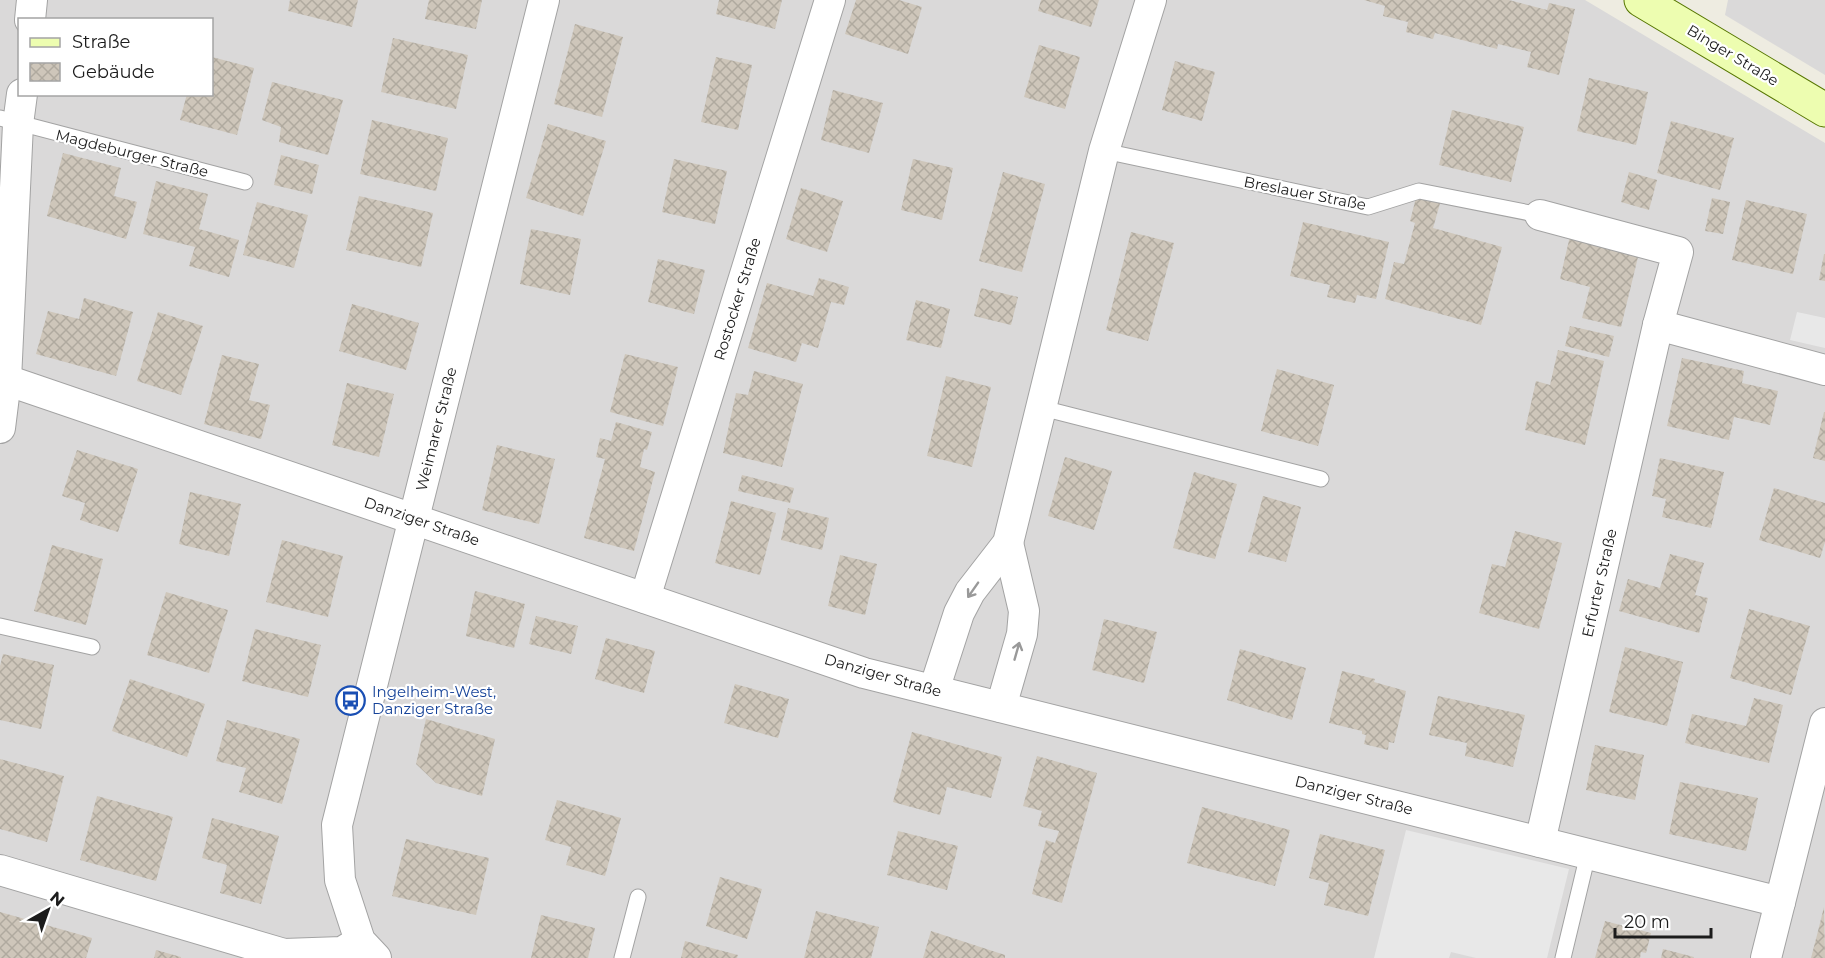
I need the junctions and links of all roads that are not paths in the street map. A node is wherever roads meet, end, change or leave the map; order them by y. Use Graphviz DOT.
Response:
graph roads {
  1 [pos="32,0"];
  2 [pos="543,0"];
  3 [pos="830,0"];
  4 [pos="1151,0"];
  5 [pos="1641,0"];
  6 [pos="30,18"];
  7 [pos="1824,106"];
  8 [pos="13,112"];
  9 [pos="1104,151"];
  10 [pos="245,182"];
  11 [pos="1540,215"];
  12 [pos="1658,325"];
  13 [pos="1825,370"];
  14 [pos="3,379"];
  15 [pos="1042,408"];
  16 [pos="0,428"];
  17 [pos="1321,479"];
  18 [pos="414,519"];
  19 [pos="1008,543"];
  20 [pos="645,598"];
  21 [pos="0,626"];
  22 [pos="92,647"];
  23 [pos="934,690"];
  24 [pos="1001,707"];
  25 [pos="1825,723"];
  26 [pos="1818,782"];
  27 [pos="1540,842"];
  28 [pos="1588,854"];
  29 [pos="0,870"];
  30 [pos="638,897"];
  31 [pos="1780,902"];
  32 [pos="368,950"];
  33 [pos="622,958"];
  34 [pos="1563,958"];
  35 [pos="1766,958"];
  1 -- 6 [label="street"];
  2 -- 18 [label="street, Weimarer Straße"];
  3 -- 20 [label="street, Rostocker Straße"];
  4 -- 9 [label="street"];
  5 -- 7 [label="main road, Binger Straße"];
  8 -- 10 [label="lane, Magdeburger Straße"];
  8 -- 14 [label="street, Magdeburger Straße"];
  9 -- 11 [label="lane, Breslauer Straße"];
  9 -- 15 [label="street"];
  11 -- 12 [label="street, Erfurter Straße"];
  12 -- 13 [label="street"];
  12 -- 27 [label="street, Erfurter Straße"];
  14 -- 16 [label="street, Magdeburger Straße"];
  14 -- 18 [label="street, Danziger Straße"];
  15 -- 17 [label="lane"];
  15 -- 19 [label="street"];
  18 -- 20 [label="street, Danziger Straße"];
  18 -- 32 [label="street, Weimarer Straße"];
  19 -- 23 [label="street, one-way"];
  24 -- 19 [label="street, one-way"];
  20 -- 23 [label="street, Danziger Straße"];
  21 -- 22 [label="lane"];
  23 -- 24 [label="street, Danziger Straße"];
  24 -- 27 [label="street, Danziger Straße"];
  25 -- 26 [label="street"];
  26 -- 31 [label="street"];
  27 -- 28 [label="street, Danziger Straße"];
  28 -- 31 [label="street, Danziger Straße"];
  28 -- 34 [label="lane"];
  29 -- 32 [label="street"];
  30 -- 33 [label="lane"];
  31 -- 35 [label="street"];
}
